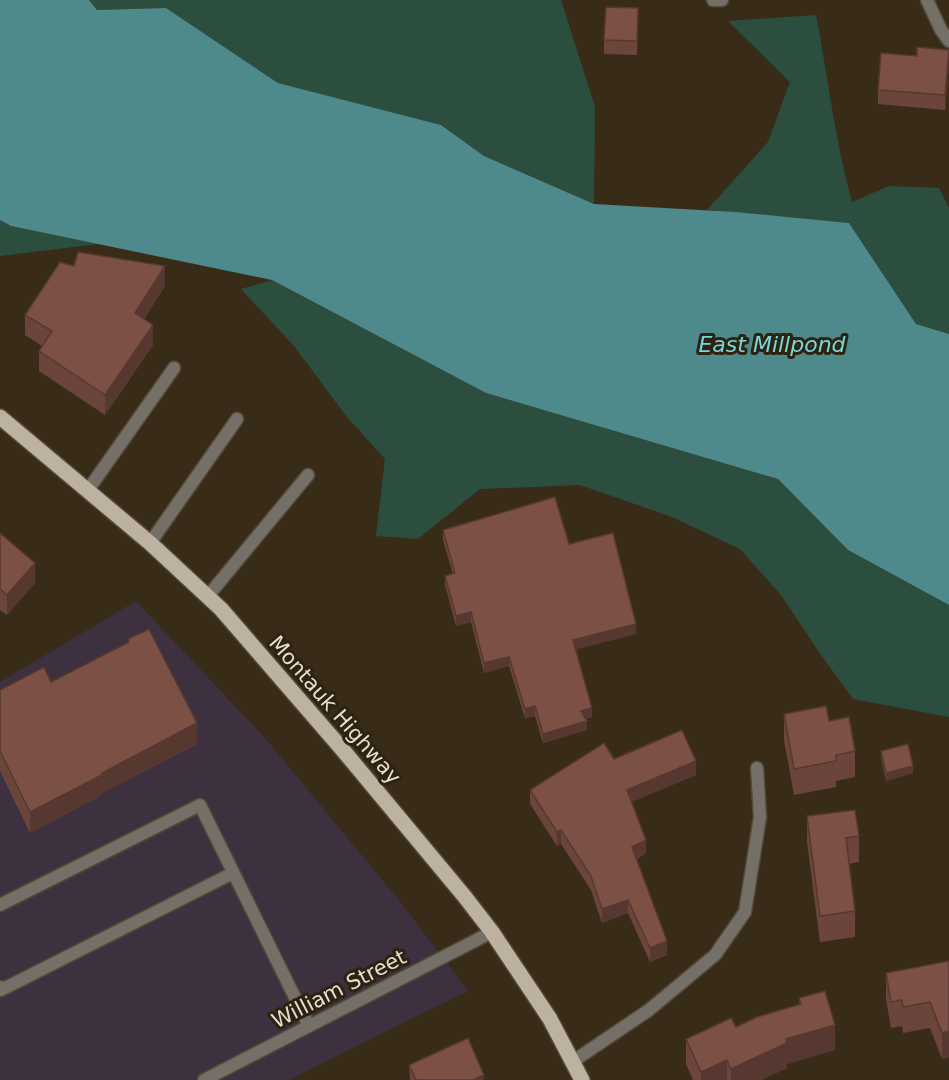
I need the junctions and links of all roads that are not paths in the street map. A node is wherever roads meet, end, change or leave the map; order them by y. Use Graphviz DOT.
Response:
graph roads {
  1 [pos="713,0"];
  2 [pos="722,0"];
  3 [pos="927,0"];
  4 [pos="949,41"];
  5 [pos="174,368"];
  6 [pos="0,417"];
  7 [pos="237,419"];
  8 [pos="308,475"];
  9 [pos="88,490"];
  10 [pos="150,543"];
  11 [pos="208,596"];
  12 [pos="757,768"];
  13 [pos="233,873"];
  14 [pos="0,905"];
  15 [pos="492,932"];
  16 [pos="0,987"];
  17 [pos="309,1026"];
  18 [pos="572,1062"];
  19 [pos="204,1080"];
  20 [pos="582,1080"];
  1 -- 2 [label="street"];
  3 -- 4 [label="street"];
  5 -- 9 [label="street"];
  6 -- 9 [label="main road, Montauk Highway"];
  7 -- 10 [label="street"];
  8 -- 11 [label="street"];
  9 -- 10 [label="main road, Montauk Highway"];
  10 -- 11 [label="main road, Montauk Highway"];
  11 -- 15 [label="main road, Montauk Highway"];
  12 -- 18 [label="street"];
  13 -- 14 [label="street"];
  13 -- 16 [label="street"];
  13 -- 17 [label="street"];
  15 -- 17 [label="street, William Street"];
  15 -- 18 [label="main road, Montauk Highway"];
  17 -- 19 [label="street, William Street"];
  18 -- 20 [label="main road, Montauk Highway"];
}
